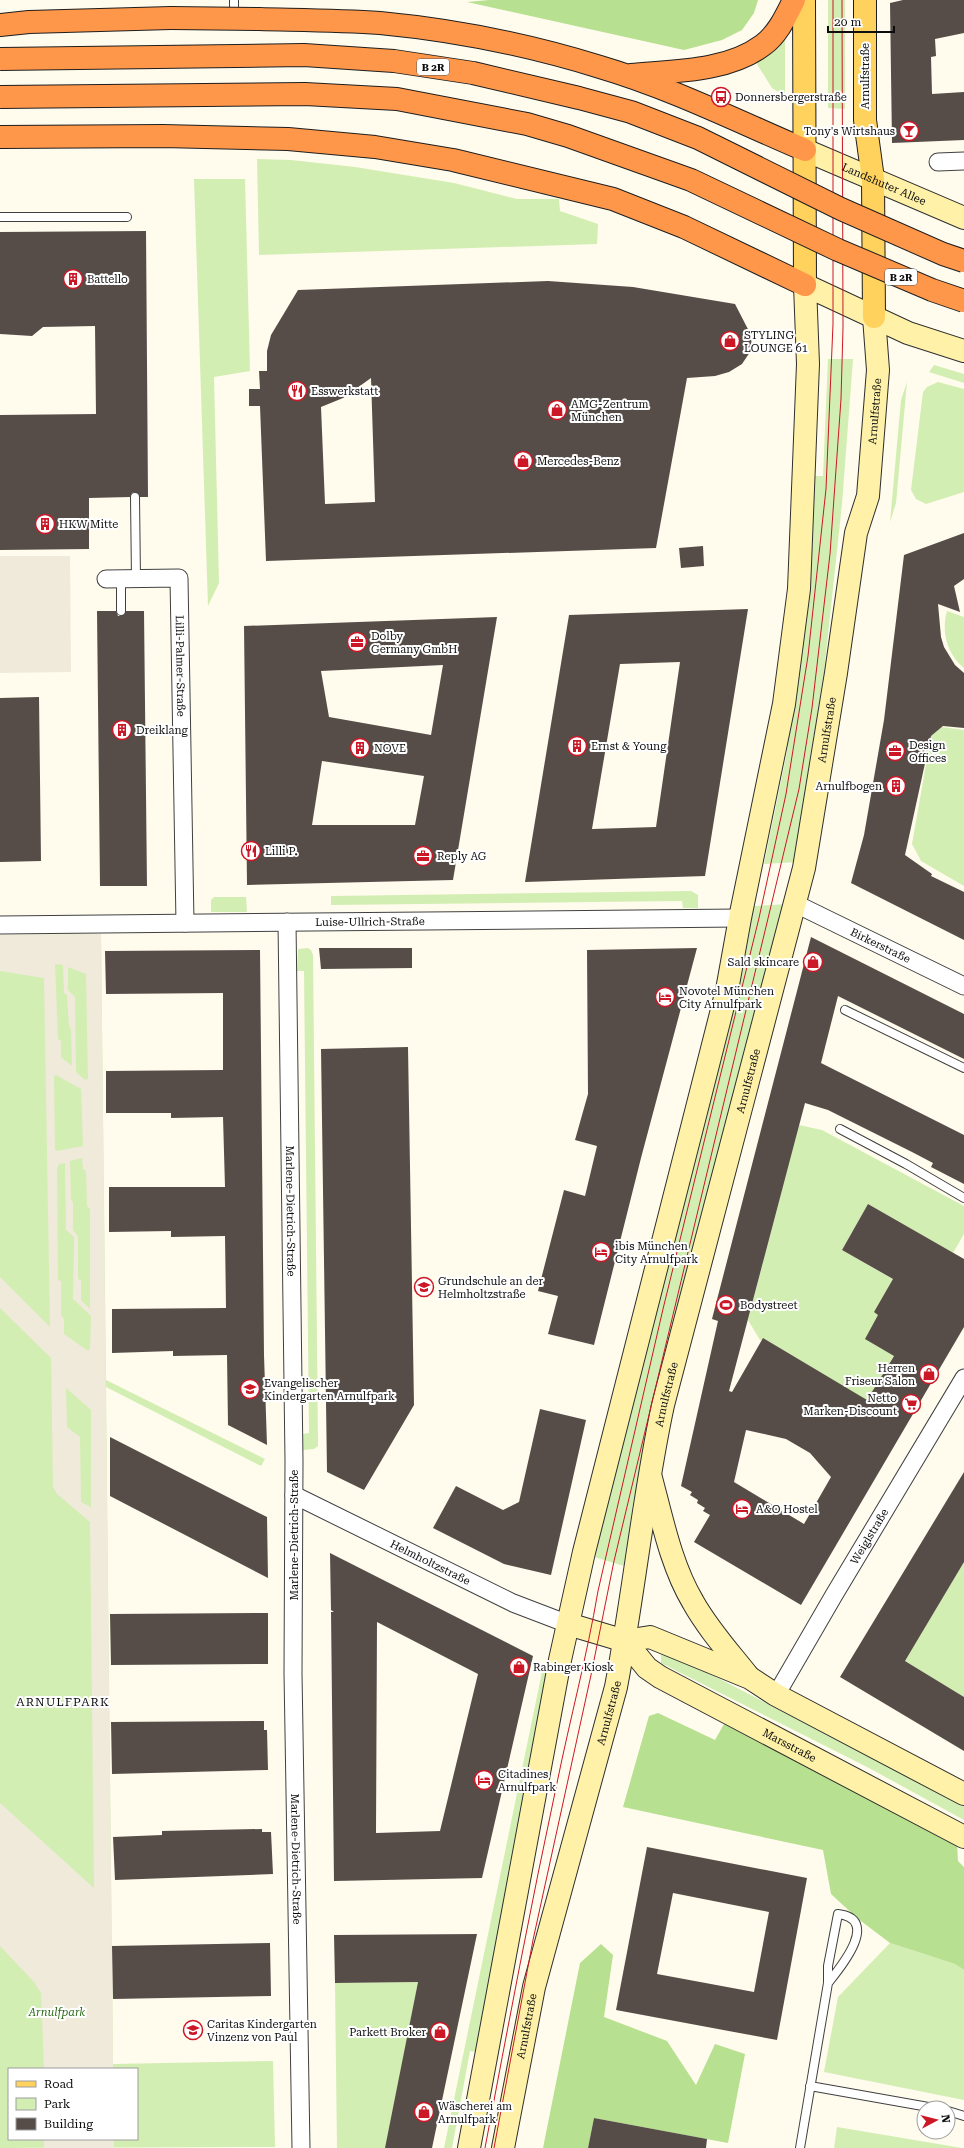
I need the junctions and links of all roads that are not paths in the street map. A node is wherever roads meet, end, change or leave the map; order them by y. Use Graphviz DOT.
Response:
graph roads {
  1 [pos="234,0"];
  2 [pos="794,0"];
  3 [pos="804,0"];
  4 [pos="865,0"];
  5 [pos="234,24"];
  6 [pos="0,25"];
  7 [pos="0,59"];
  8 [pos="627,76"];
  9 [pos="0,97"];
  10 [pos="0,138"];
  11 [pos="805,150"];
  12 [pos="964,161"];
  13 [pos="938,162"];
  14 [pos="873,179"];
  15 [pos="0,217"];
  16 [pos="127,218"];
  17 [pos="964,218"];
  18 [pos="964,262"];
  19 [pos="805,285"];
  20 [pos="964,302"];
  21 [pos="874,317"];
  22 [pos="964,351"];
  23 [pos="135,497"];
  24 [pos="121,579"];
  25 [pos="122,611"];
  26 [pos="796,904"];
  27 [pos="740,918"];
  28 [pos="287,922"];
  29 [pos="184,923"];
  30 [pos="0,925"];
  31 [pos="964,986"];
  32 [pos="845,1010"];
  33 [pos="964,1068"];
  34 [pos="840,1129"];
  35 [pos="964,1198"];
  36 [pos="961,1388"];
  37 [pos="649,1471"];
  38 [pos="294,1495"];
  39 [pos="568,1624"];
  40 [pos="625,1641"];
  41 [pos="750,1678"];
  42 [pos="776,1695"];
  43 [pos="964,1794"];
  44 [pos="964,1837"];
  45 [pos="828,1984"];
  46 [pos="810,2086"];
  47 [pos="916,2105"];
  48 [pos="301,2148"];
  49 [pos="469,2148"];
  50 [pos="503,2148"];
  51 [pos="800,2148"];
  1 -- 5 [label="lane"];
  2 -- 8 [label="highway"];
  3 -- 11 [label="main road"];
  4 -- 14 [label="main road, Arnulfstraße"];
  6 -- 8 [label="highway, bridge"];
  7 -- 18 [label="highway, B 2R, bridge"];
  8 -- 11 [label="highway"];
  9 -- 20 [label="highway, B 2R, bridge"];
  10 -- 19 [label="highway"];
  11 -- 14 [label="main road, Landshuter Allee"];
  11 -- 19 [label="main road"];
  12 -- 13 [label="street"];
  14 -- 17 [label="main road, Landshuter Allee"];
  14 -- 21 [label="main road, Arnulfstraße"];
  15 -- 16 [label="lane"];
  19 -- 21 [label="main road"];
  19 -- 27 [label="main road"];
  21 -- 22 [label="main road"];
  21 -- 26 [label="main road, Arnulfstraße"];
  23 -- 24 [label="lane"];
  24 -- 25 [label="lane"];
  24 -- 29 [label="street, Lilli-Palmer-Straße"];
  26 -- 31 [label="street, Birkerstraße"];
  26 -- 37 [label="main road, Arnulfstraße"];
  27 -- 28 [label="street, Luise-Ullrich-Straße"];
  27 -- 39 [label="main road"];
  28 -- 29 [label="street, Luise-Ullrich-Straße"];
  28 -- 38 [label="street, Marlene-Dietrich-Straße"];
  29 -- 30 [label="street, Luise-Ullrich-Straße"];
  32 -- 33 [label="lane"];
  34 -- 35 [label="lane"];
  36 -- 42 [label="street, Weiglstraße"];
  37 -- 40 [label="main road, Arnulfstraße"];
  37 -- 41 [label="main road"];
  38 -- 39 [label="street, Helmholtzstraße"];
  38 -- 48 [label="street, Marlene-Dietrich-Straße"];
  39 -- 40 [label="main road"];
  39 -- 49 [label="main road"];
  40 -- 41 [label="main road"];
  40 -- 44 [label="main road, Marsstraße"];
  40 -- 50 [label="main road, Arnulfstraße"];
  41 -- 42 [label="main road"];
  42 -- 43 [label="main road"];
  45 -- 45 [label="lane"];
  45 -- 46 [label="lane"];
  46 -- 47 [label="lane"];
  46 -- 51 [label="lane"];
}
